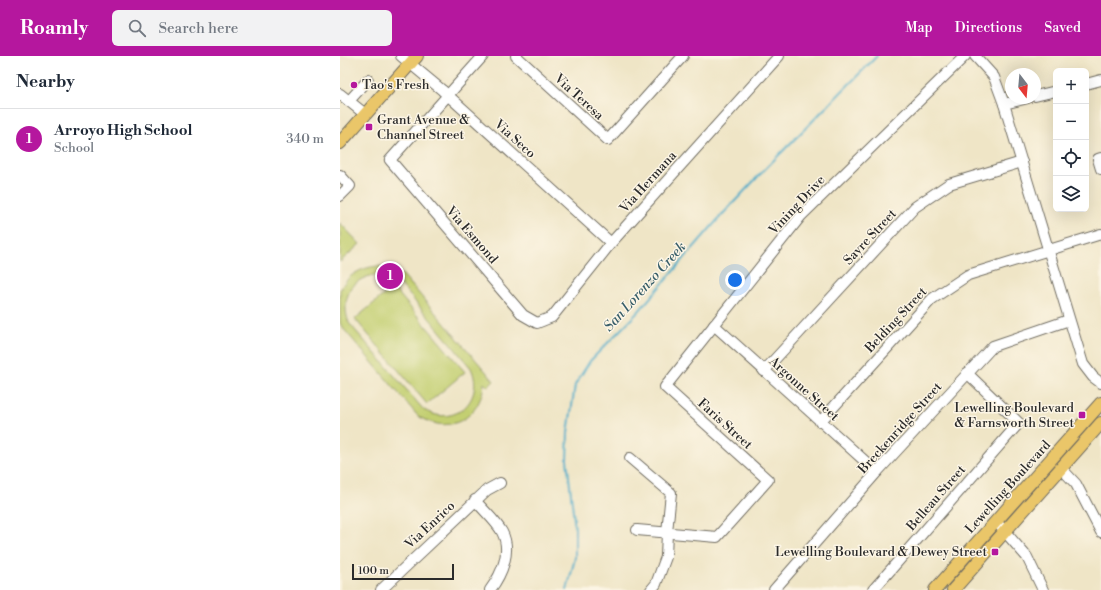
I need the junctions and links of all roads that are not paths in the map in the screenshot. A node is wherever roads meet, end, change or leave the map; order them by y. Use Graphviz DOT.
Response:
graph roads {
  1 [pos="483,56"];
  2 [pos="516,56"];
  3 [pos="684,56"];
  4 [pos="779,56"];
  5 [pos="965,56"];
  6 [pos="976,56"];
  7 [pos="409,59"];
  8 [pos="368,80"];
  9 [pos="1101,80"];
  10 [pos="1089,83"];
  11 [pos="1053,92"];
  12 [pos="340,94"];
  13 [pos="1041,95"];
  14 [pos="447,96"];
  15 [pos="349,101"];
  16 [pos="1004,104"];
  17 [pos="365,114"];
  18 [pos="342,137"];
  19 [pos="1099,158"];
  20 [pos="1022,162"];
  21 [pos="1101,169"];
  22 [pos="340,175"];
  23 [pos="340,196"];
  24 [pos="1101,234"];
  25 [pos="611,242"];
  26 [pos="1048,250"];
  27 [pos="1069,320"];
  28 [pos="537,323"];
  29 [pos="714,325"];
  30 [pos="764,371"];
  31 [pos="968,374"];
  32 [pos="1101,384"];
  33 [pos="665,387"];
  34 [pos="1101,403"];
  35 [pos="820,422"];
  36 [pos="1101,423"];
  37 [pos="630,458"];
  38 [pos="1061,468"];
  39 [pos="877,472"];
  40 [pos="500,483"];
  41 [pos="475,500"];
  42 [pos="996,522"];
  43 [pos="637,530"];
  44 [pos="1004,531"];
  45 [pos="667,532"];
  46 [pos="1101,532"];
  47 [pos="381,590"];
  48 [pos="490,590"];
  49 [pos="651,590"];
  50 [pos="774,590"];
  51 [pos="873,590"];
  52 [pos="935,590"];
  53 [pos="954,590"];
  54 [pos="1043,590"];
  1 -- 14 [label="street"];
  2 -- 3 [label="street, Via Teresa"];
  4 -- 25 [label="street, Via Hermana"];
  5 -- 29 [label="street, Vining Drive"];
  6 -- 16 [label="street"];
  7 -- 14 [label="street, Via Seco"];
  7 -- 17 [label="main road"];
  8 -- 15 [label="street"];
  9 -- 10 [label="street"];
  11 -- 13 [label="street"];
  12 -- 15 [label="street"];
  14 -- 25 [label="street, Via Seco"];
  14 -- 28 [label="street, Via Esmond"];
  15 -- 17 [label="street"];
  16 -- 20 [label="street"];
  17 -- 18 [label="main road"];
  19 -- 21 [label="street"];
  20 -- 26 [label="street"];
  20 -- 30 [label="street, Sayre Street"];
  22 -- 23 [label="street"];
  24 -- 26 [label="street, Belding Street"];
  25 -- 28 [label="street, Via Hermana"];
  26 -- 27 [label="street"];
  26 -- 35 [label="street, Belding Street"];
  27 -- 31 [label="street, Breckenridge Street"];
  27 -- 32 [label="street"];
  29 -- 30 [label="street, Argonne Street"];
  29 -- 33 [label="street, Vining Drive"];
  30 -- 35 [label="street, Argonne Street"];
  31 -- 39 [label="street, Breckenridge Street"];
  31 -- 51 [label="street, Belleau Street"];
  33 -- 45 [label="street, Faris Street"];
  34 -- 42 [label="main road, Lewelling Boulevard"];
  35 -- 39 [label="street, Argonne Street"];
  36 -- 38 [label="main road, Lewelling Boulevard"];
  37 -- 45 [label="street"];
  38 -- 44 [label="main road, Lewelling Boulevard"];
  38 -- 46 [label="street"];
  39 -- 50 [label="street, Breckenridge Street"];
  40 -- 41 [label="street, Via Enrico"];
  41 -- 47 [label="street, Via Enrico"];
  41 -- 48 [label="street"];
  42 -- 44 [label="street"];
  42 -- 52 [label="main road, Lewelling Boulevard"];
  43 -- 45 [label="street"];
  44 -- 53 [label="main road, Lewelling Boulevard"];
  44 -- 54 [label="street"];
  45 -- 49 [label="street"];
}
